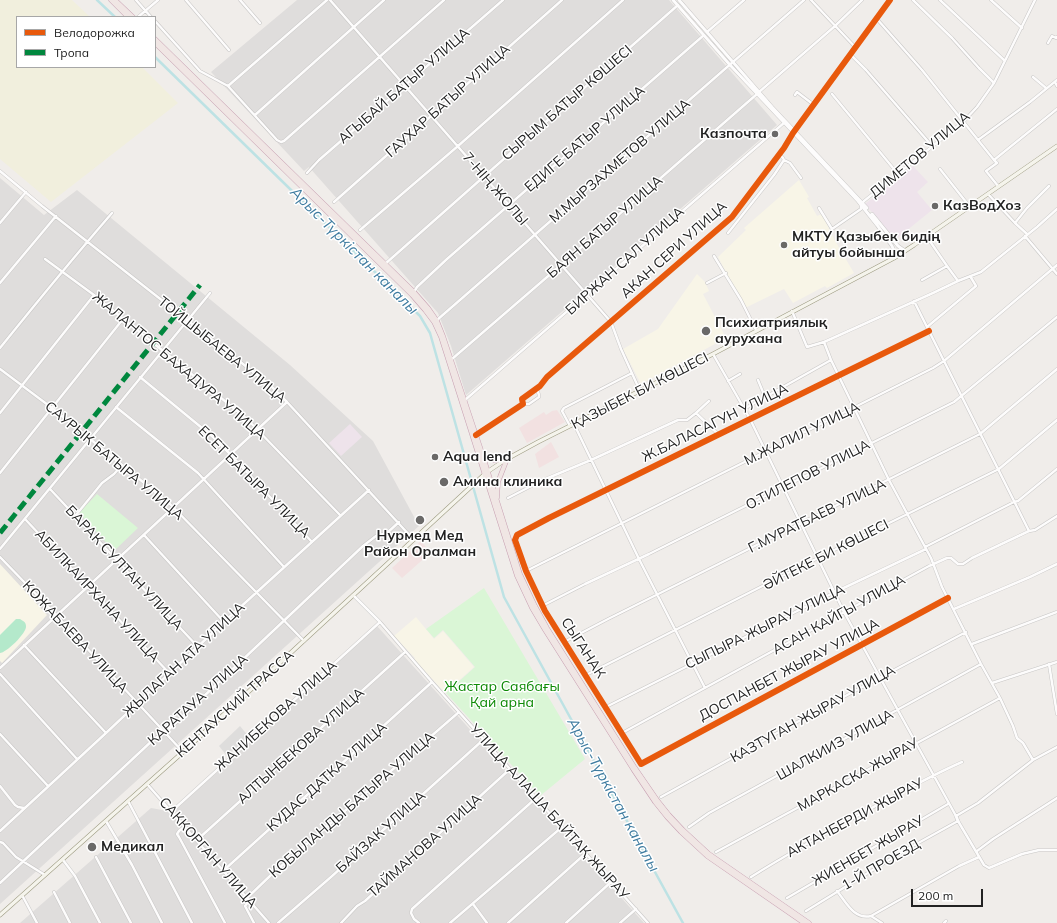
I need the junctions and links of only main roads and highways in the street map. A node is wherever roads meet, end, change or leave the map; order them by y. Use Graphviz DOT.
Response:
graph roads {
  1 [pos="111,0"];
  2 [pos="115,0"];
  3 [pos="127,16"];
  4 [pos="132,16"];
  5 [pos="156,40"];
  6 [pos="156,44"];
  7 [pos="1057,146"];
  8 [pos="482,453"];
  9 [pos="506,460"];
  10 [pos="486,473"];
  11 [pos="477,481"];
  12 [pos="496,500"];
  13 [pos="1,913"];
  14 [pos="804,923"];
  15 [pos="809,923"];
  1 -- 3 [label="highway"];
  2 -- 4 [label="highway"];
  5 -- 8 [label="highway"];
  6 -- 10 [label="highway"];
  7 -- 9 [label="main road, ҚАЗЫБЕК БИ КӨШЕСІ"];
  8 -- 9 [label="highway"];
  8 -- 10 [label="highway"];
  9 -- 10 [label="main road, ҚАЗЫБЕК БИ КӨШЕСІ"];
  9 -- 12 [label="highway"];
  10 -- 11 [label="main road, ҚАЗЫБЕК БИ КӨШЕСІ"];
  10 -- 12 [label="highway"];
  10 -- 14 [label="highway"];
  11 -- 13 [label="main road, КЕНТАУСКИЙ ТРАССА"];
  12 -- 15 [label="highway"];
}
